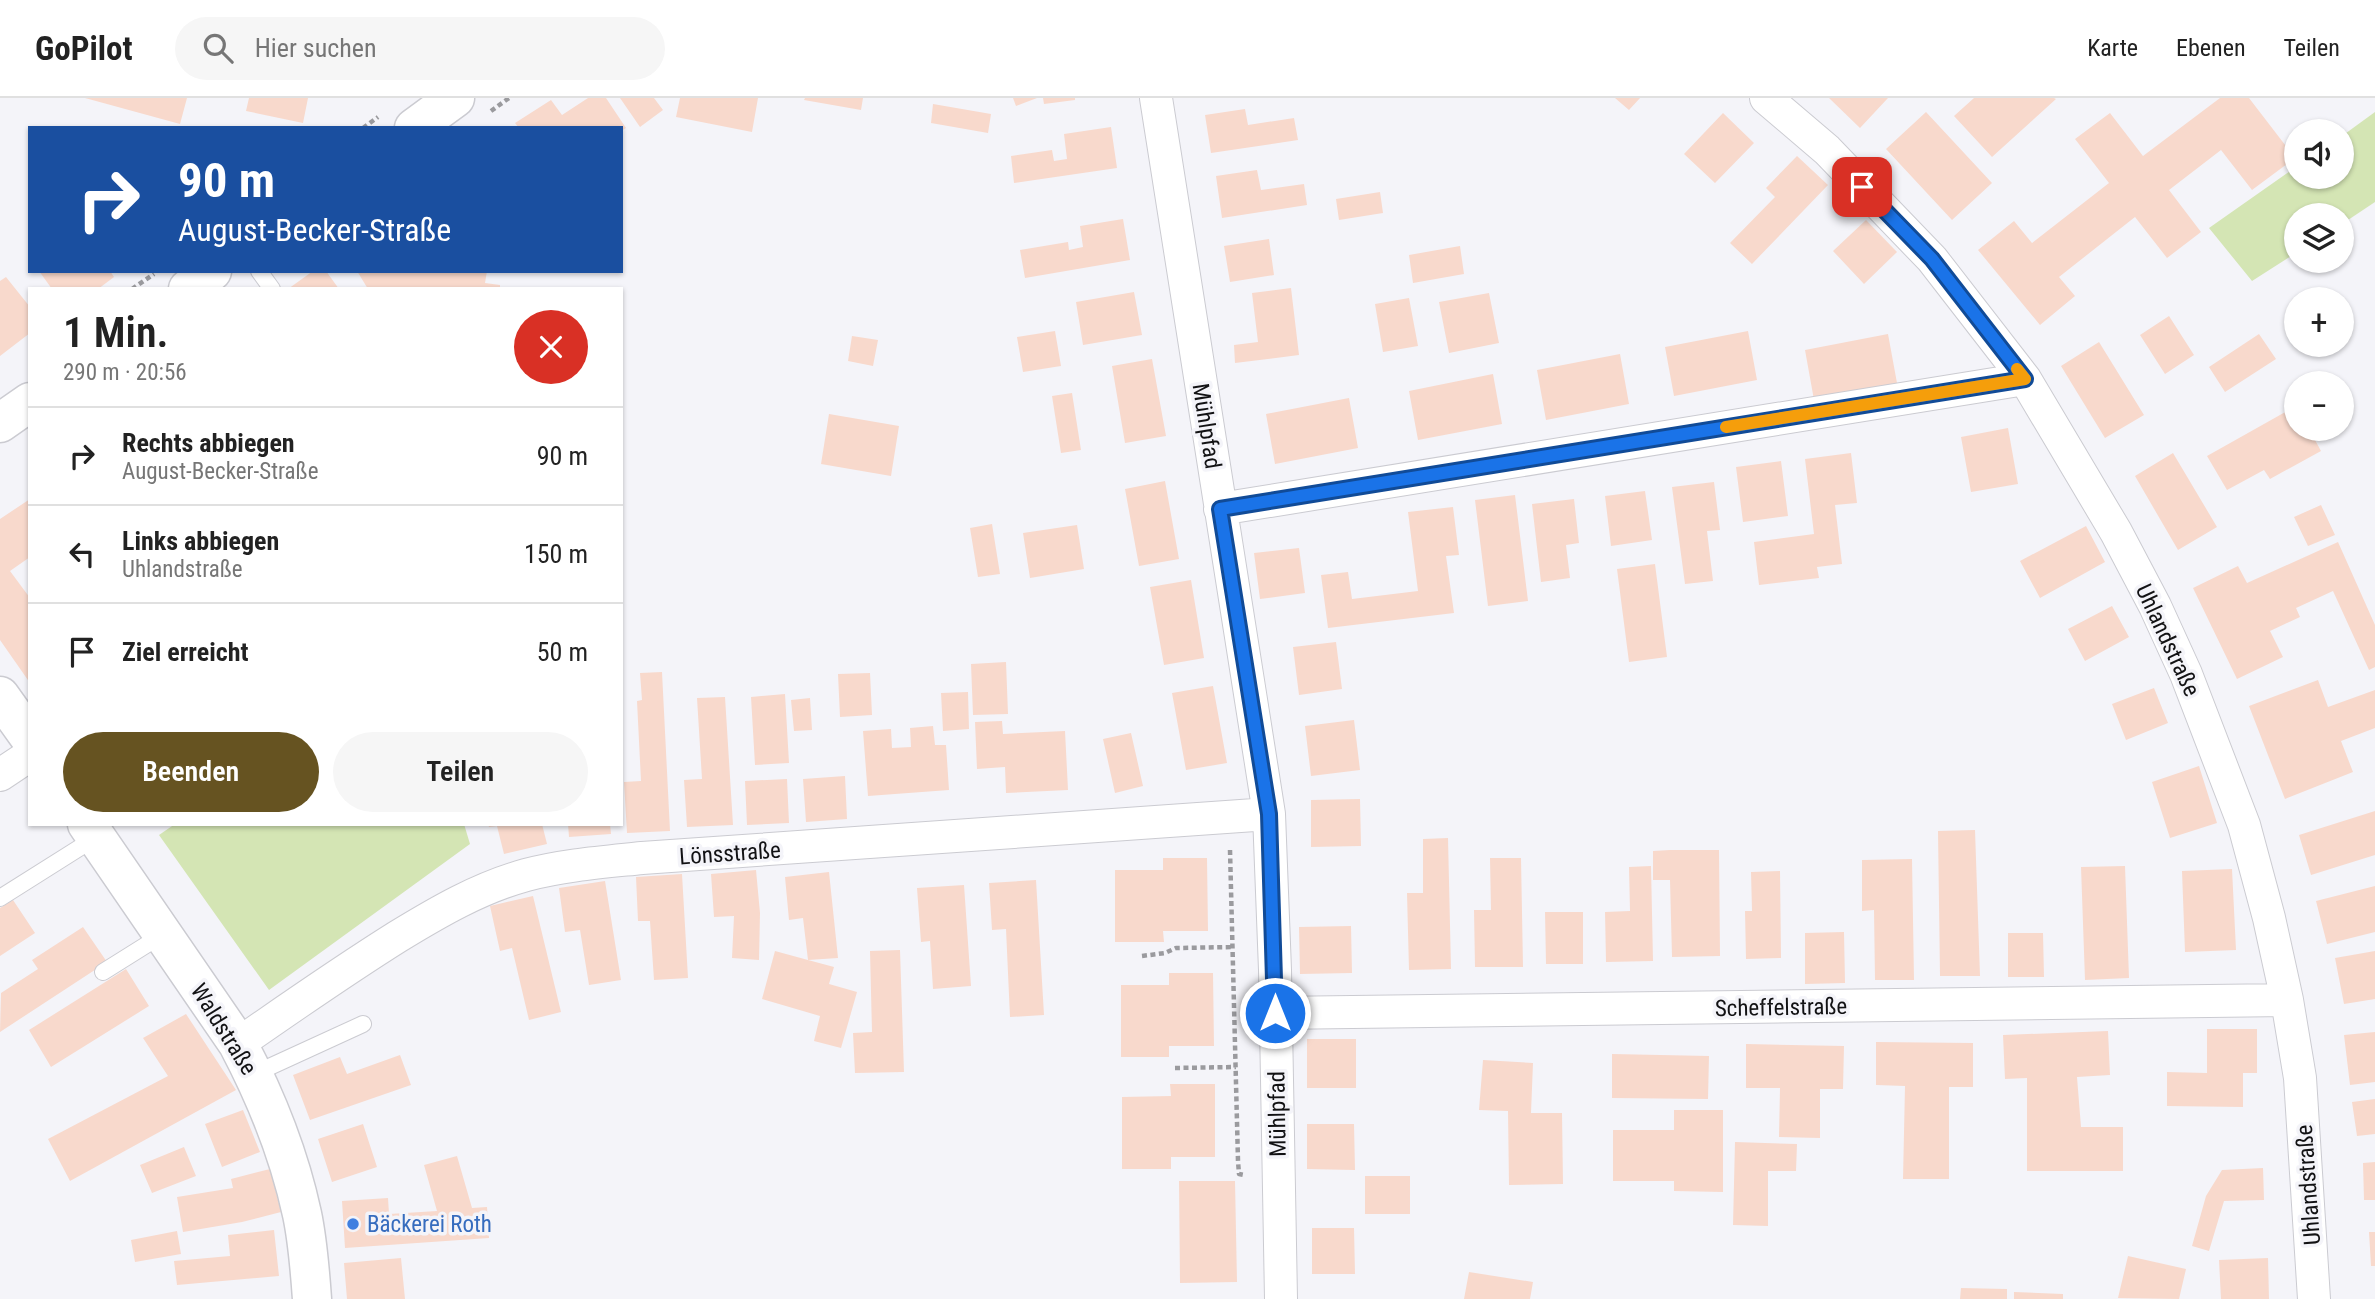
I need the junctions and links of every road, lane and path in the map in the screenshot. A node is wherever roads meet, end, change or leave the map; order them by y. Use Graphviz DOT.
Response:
graph roads {
  1 [pos="455,98"];
  2 [pos="1156,98"];
  3 [pos="1766,98"];
  4 [pos="417,126"];
  5 [pos="154,273"];
  6 [pos="209,273"];
  7 [pos="135,287"];
  8 [pos="191,287"];
  9 [pos="2025,379"];
  10 [pos="28,403"];
  11 [pos="0,423"];
  12 [pos="1220,509"];
  13 [pos="0,696"];
  14 [pos="28,735"];
  15 [pos="28,756"];
  16 [pos="0,775"];
  17 [pos="1269,814"];
  18 [pos="1229,817"];
  19 [pos="91,831"];
  20 [pos="0,898"];
  21 [pos="162,935"];
  22 [pos="1232,947"];
  23 [pos="1274,947"];
  24 [pos="1142,956"];
  25 [pos="103,972"];
  26 [pos="2287,1000"];
  27 [pos="1275,1013"];
  28 [pos="363,1024"];
  29 [pos="246,1059"];
  30 [pos="1236,1067"];
  31 [pos="1275,1067"];
  32 [pos="1175,1068"];
  33 [pos="1278,1177"];
  34 [pos="312,1299"];
  35 [pos="1281,1299"];
  36 [pos="2314,1299"];
  1 -- 4 [label="main road"];
  2 -- 12 [label="street, Mühlpfad"];
  3 -- 9 [label="street, Uhlandstraße"];
  5 -- 7 [label="path"];
  6 -- 8 [label="main road"];
  9 -- 12 [label="street"];
  9 -- 26 [label="street, Uhlandstraße"];
  10 -- 11 [label="main road"];
  12 -- 17 [label="street, Mühlpfad"];
  13 -- 14 [label="main road"];
  15 -- 16 [label="street"];
  17 -- 18 [label="street, Lönsstraße"];
  17 -- 23 [label="street, Mühlpfad"];
  18 -- 22 [label="path"];
  18 -- 29 [label="street, Lönsstraße"];
  19 -- 20 [label="lane"];
  19 -- 21 [label="main road, Waldstraße"];
  21 -- 25 [label="lane"];
  21 -- 29 [label="main road, Waldstraße"];
  22 -- 23 [label="path"];
  22 -- 24 [label="path"];
  22 -- 30 [label="path"];
  23 -- 27 [label="street, Mühlpfad"];
  26 -- 27 [label="street, Scheffelstraße"];
  26 -- 36 [label="street, Uhlandstraße"];
  27 -- 31 [label="street, Mühlpfad"];
  28 -- 29 [label="lane"];
  29 -- 34 [label="main road, Waldstraße"];
  30 -- 31 [label="path"];
  30 -- 32 [label="path"];
  30 -- 33 [label="path"];
  31 -- 33 [label="street, Mühlpfad"];
  33 -- 35 [label="street, Mühlpfad"];
}
